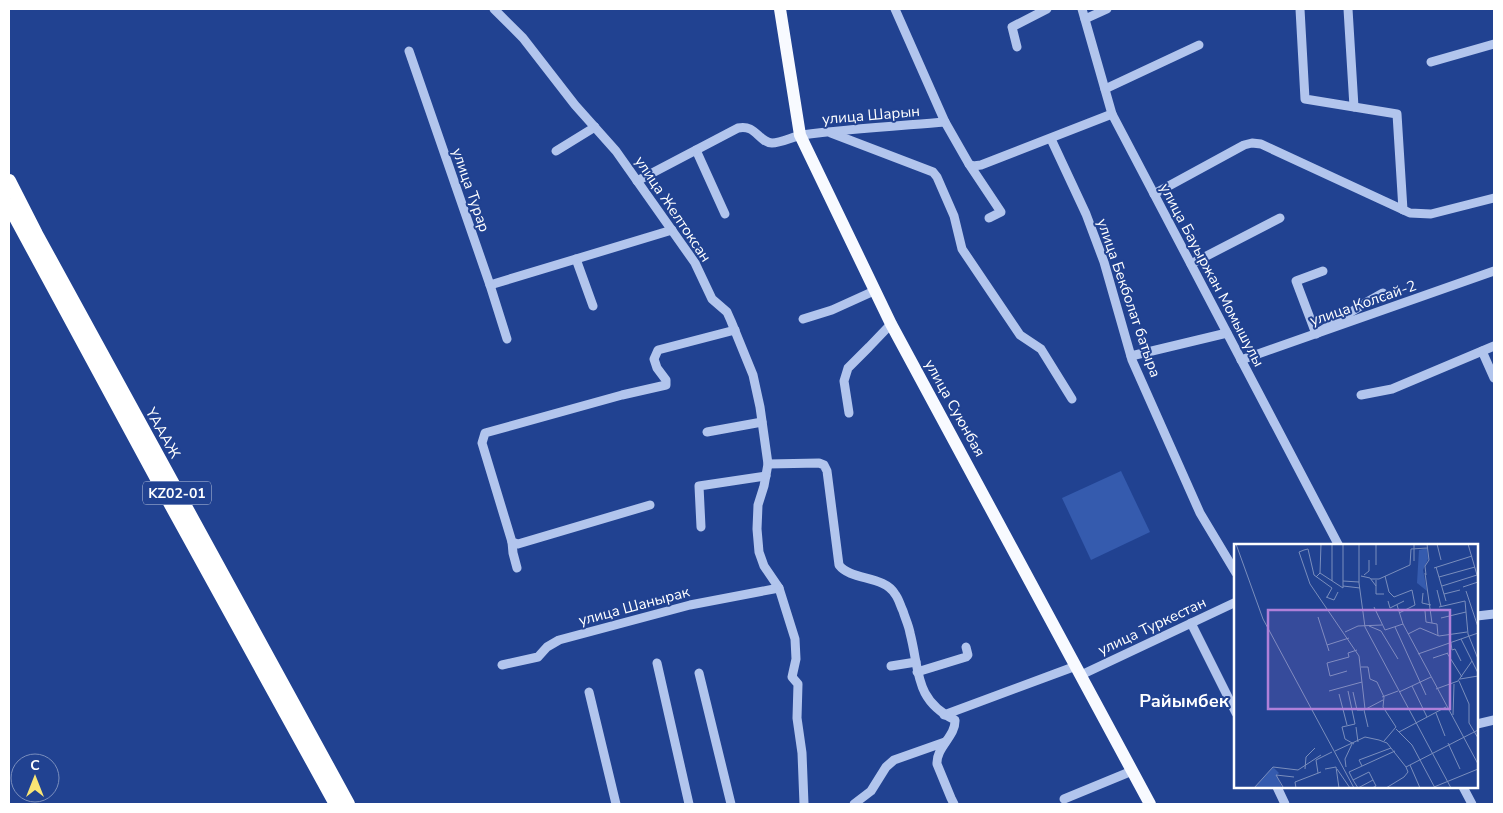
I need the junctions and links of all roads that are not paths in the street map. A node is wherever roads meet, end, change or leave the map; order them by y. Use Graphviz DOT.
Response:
graph roads {
  1 [pos="494,9"];
  2 [pos="780,9"];
  3 [pos="895,9"];
  4 [pos="1047,9"];
  5 [pos="1082,9"];
  6 [pos="1107,9"];
  7 [pos="1300,9"];
  8 [pos="1348,9"];
  9 [pos="1085,19"];
  10 [pos="1494,44"];
  11 [pos="1199,45"];
  12 [pos="1017,46"];
  13 [pos="409,51"];
  14 [pos="1431,62"];
  15 [pos="1105,89"];
  16 [pos="1354,107"];
  17 [pos="1112,114"];
  18 [pos="945,122"];
  19 [pos="595,127"];
  20 [pos="831,133"];
  21 [pos="800,136"];
  22 [pos="1051,139"];
  23 [pos="696,150"];
  24 [pos="556,151"];
  25 [pos="969,164"];
  26 [pos="9,181"];
  27 [pos="637,181"];
  28 [pos="1154,194"];
  29 [pos="1494,198"];
  30 [pos="9,205"];
  31 [pos="1403,210"];
  32 [pos="725,214"];
  33 [pos="989,218"];
  34 [pos="1280,218"];
  35 [pos="672,230"];
  36 [pos="576,259"];
  37 [pos="1191,264"];
  38 [pos="1323,271"];
  39 [pos="1494,271"];
  40 [pos="490,285"];
  41 [pos="874,291"];
  42 [pos="1383,294"];
  43 [pos="593,306"];
  44 [pos="803,320"];
  45 [pos="891,324"];
  46 [pos="734,330"];
  47 [pos="1227,332"];
  48 [pos="1316,334"];
  49 [pos="507,339"];
  50 [pos="1494,346"];
  51 [pos="1482,351"];
  52 [pos="1131,356"];
  53 [pos="1241,360"];
  54 [pos="1494,378"];
  55 [pos="1361,395"];
  56 [pos="1072,399"];
  57 [pos="849,413"];
  58 [pos="762,422"];
  59 [pos="707,432"];
  60 [pos="768,464"];
  61 [pos="766,476"];
  62 [pos="650,505"];
  63 [pos="701,527"];
  64 [pos="512,542"];
  65 [pos="1337,544"];
  66 [pos="517,568"];
  67 [pos="1234,570"];
  68 [pos="779,588"];
  69 [pos="1234,603"];
  70 [pos="1494,614"];
  71 [pos="1478,616"];
  72 [pos="1191,623"];
  73 [pos="966,647"];
  74 [pos="657,663"];
  75 [pos="502,665"];
  76 [pos="891,666"];
  77 [pos="916,667"];
  78 [pos="1078,670"];
  79 [pos="700,673"];
  80 [pos="589,692"];
  81 [pos="1234,709"];
  82 [pos="944,715"];
  83 [pos="1494,720"];
  84 [pos="1478,724"];
  85 [pos="946,742"];
  86 [pos="1132,771"];
  87 [pos="1277,788"];
  88 [pos="1463,788"];
  89 [pos="1064,800"];
  90 [pos="1469,803"];
  91 [pos="336,804"];
  92 [pos="348,804"];
  93 [pos="616,804"];
  94 [pos="689,804"];
  95 [pos="731,804"];
  96 [pos="804,804"];
  97 [pos="854,804"];
  98 [pos="954,804"];
  99 [pos="1150,804"];
  100 [pos="1285,804"];
  1 -- 19 [label="street, улица Желтоксан"];
  2 -- 21 [label="main road, улица Суюнбая"];
  3 -- 18 [label="street"];
  4 -- 12 [label="street"];
  5 -- 9 [label="street, улица Бауыржан Момышулы"];
  6 -- 9 [label="street"];
  7 -- 16 [label="street"];
  8 -- 16 [label="street"];
  9 -- 15 [label="street, улица Бауыржан Момышулы"];
  10 -- 14 [label="street"];
  11 -- 15 [label="street"];
  13 -- 40 [label="street, улица Турар"];
  15 -- 17 [label="street, улица Бауыржан Момышулы"];
  16 -- 31 [label="street"];
  17 -- 22 [label="street"];
  17 -- 28 [label="street, улица Бауыржан Момышулы"];
  18 -- 20 [label="street, улица Шарын"];
  18 -- 25 [label="street"];
  19 -- 24 [label="street"];
  19 -- 27 [label="street, улица Желтоксан"];
  20 -- 21 [label="street, улица Шарын"];
  20 -- 56 [label="street"];
  21 -- 23 [label="street, улица Шарын"];
  21 -- 41 [label="main road, улица Суюнбая"];
  22 -- 25 [label="street"];
  22 -- 52 [label="street, улица Бекболат батыра"];
  23 -- 27 [label="street"];
  23 -- 32 [label="street"];
  25 -- 33 [label="street"];
  26 -- 92 [label="highway, ҮАААЖ / KZ02-01"];
  27 -- 35 [label="street, улица Желтоксан"];
  28 -- 31 [label="street"];
  28 -- 37 [label="street, улица Бауыржан Момышулы"];
  29 -- 31 [label="street"];
  30 -- 91 [label="highway, ҮАААЖ / KZ02-01"];
  34 -- 37 [label="street"];
  35 -- 36 [label="street"];
  35 -- 46 [label="street, улица Желтоксан"];
  36 -- 40 [label="street"];
  36 -- 43 [label="street"];
  37 -- 47 [label="street, улица Бауыржан Момышулы"];
  38 -- 48 [label="street"];
  39 -- 48 [label="street, улица Колсай-2"];
  40 -- 49 [label="street, улица Турар"];
  41 -- 44 [label="street"];
  41 -- 45 [label="main road, улица Суюнбая"];
  42 -- 48 [label="street"];
  45 -- 57 [label="street"];
  45 -- 78 [label="main road, улица Суюнбая"];
  46 -- 58 [label="street, улица Желтоксан"];
  46 -- 64 [label="street"];
  47 -- 52 [label="street"];
  47 -- 53 [label="street, улица Бауыржан Момышулы"];
  48 -- 53 [label="street, улица Колсай-2"];
  50 -- 51 [label="street"];
  51 -- 54 [label="street"];
  51 -- 55 [label="street"];
  52 -- 67 [label="street, улица Бекболат батыра"];
  53 -- 65 [label="street, улица Бауыржан Момышулы"];
  58 -- 59 [label="street"];
  58 -- 60 [label="street, улица Желтоксан"];
  60 -- 61 [label="street, улица Желтоксан"];
  60 -- 77 [label="street"];
  61 -- 63 [label="street"];
  61 -- 68 [label="street, улица Желтоксан"];
  62 -- 64 [label="street"];
  64 -- 66 [label="street"];
  68 -- 75 [label="street, улица Шанырак"];
  68 -- 96 [label="street, улица Желтоксан"];
  69 -- 72 [label="street, улица Туркестан"];
  70 -- 71 [label="street"];
  72 -- 78 [label="street, улица Туркестан"];
  72 -- 81 [label="street"];
  73 -- 77 [label="street"];
  74 -- 94 [label="street"];
  76 -- 77 [label="street"];
  77 -- 82 [label="street"];
  78 -- 82 [label="street, улица Туркестан"];
  78 -- 86 [label="main road, улица Суюнбая"];
  79 -- 95 [label="street"];
  80 -- 93 [label="street"];
  82 -- 85 [label="street"];
  83 -- 84 [label="street"];
  85 -- 97 [label="street"];
  85 -- 98 [label="street"];
  86 -- 89 [label="street"];
  86 -- 99 [label="main road, улица Суюнбая"];
  87 -- 100 [label="street"];
  88 -- 90 [label="street"];
}
